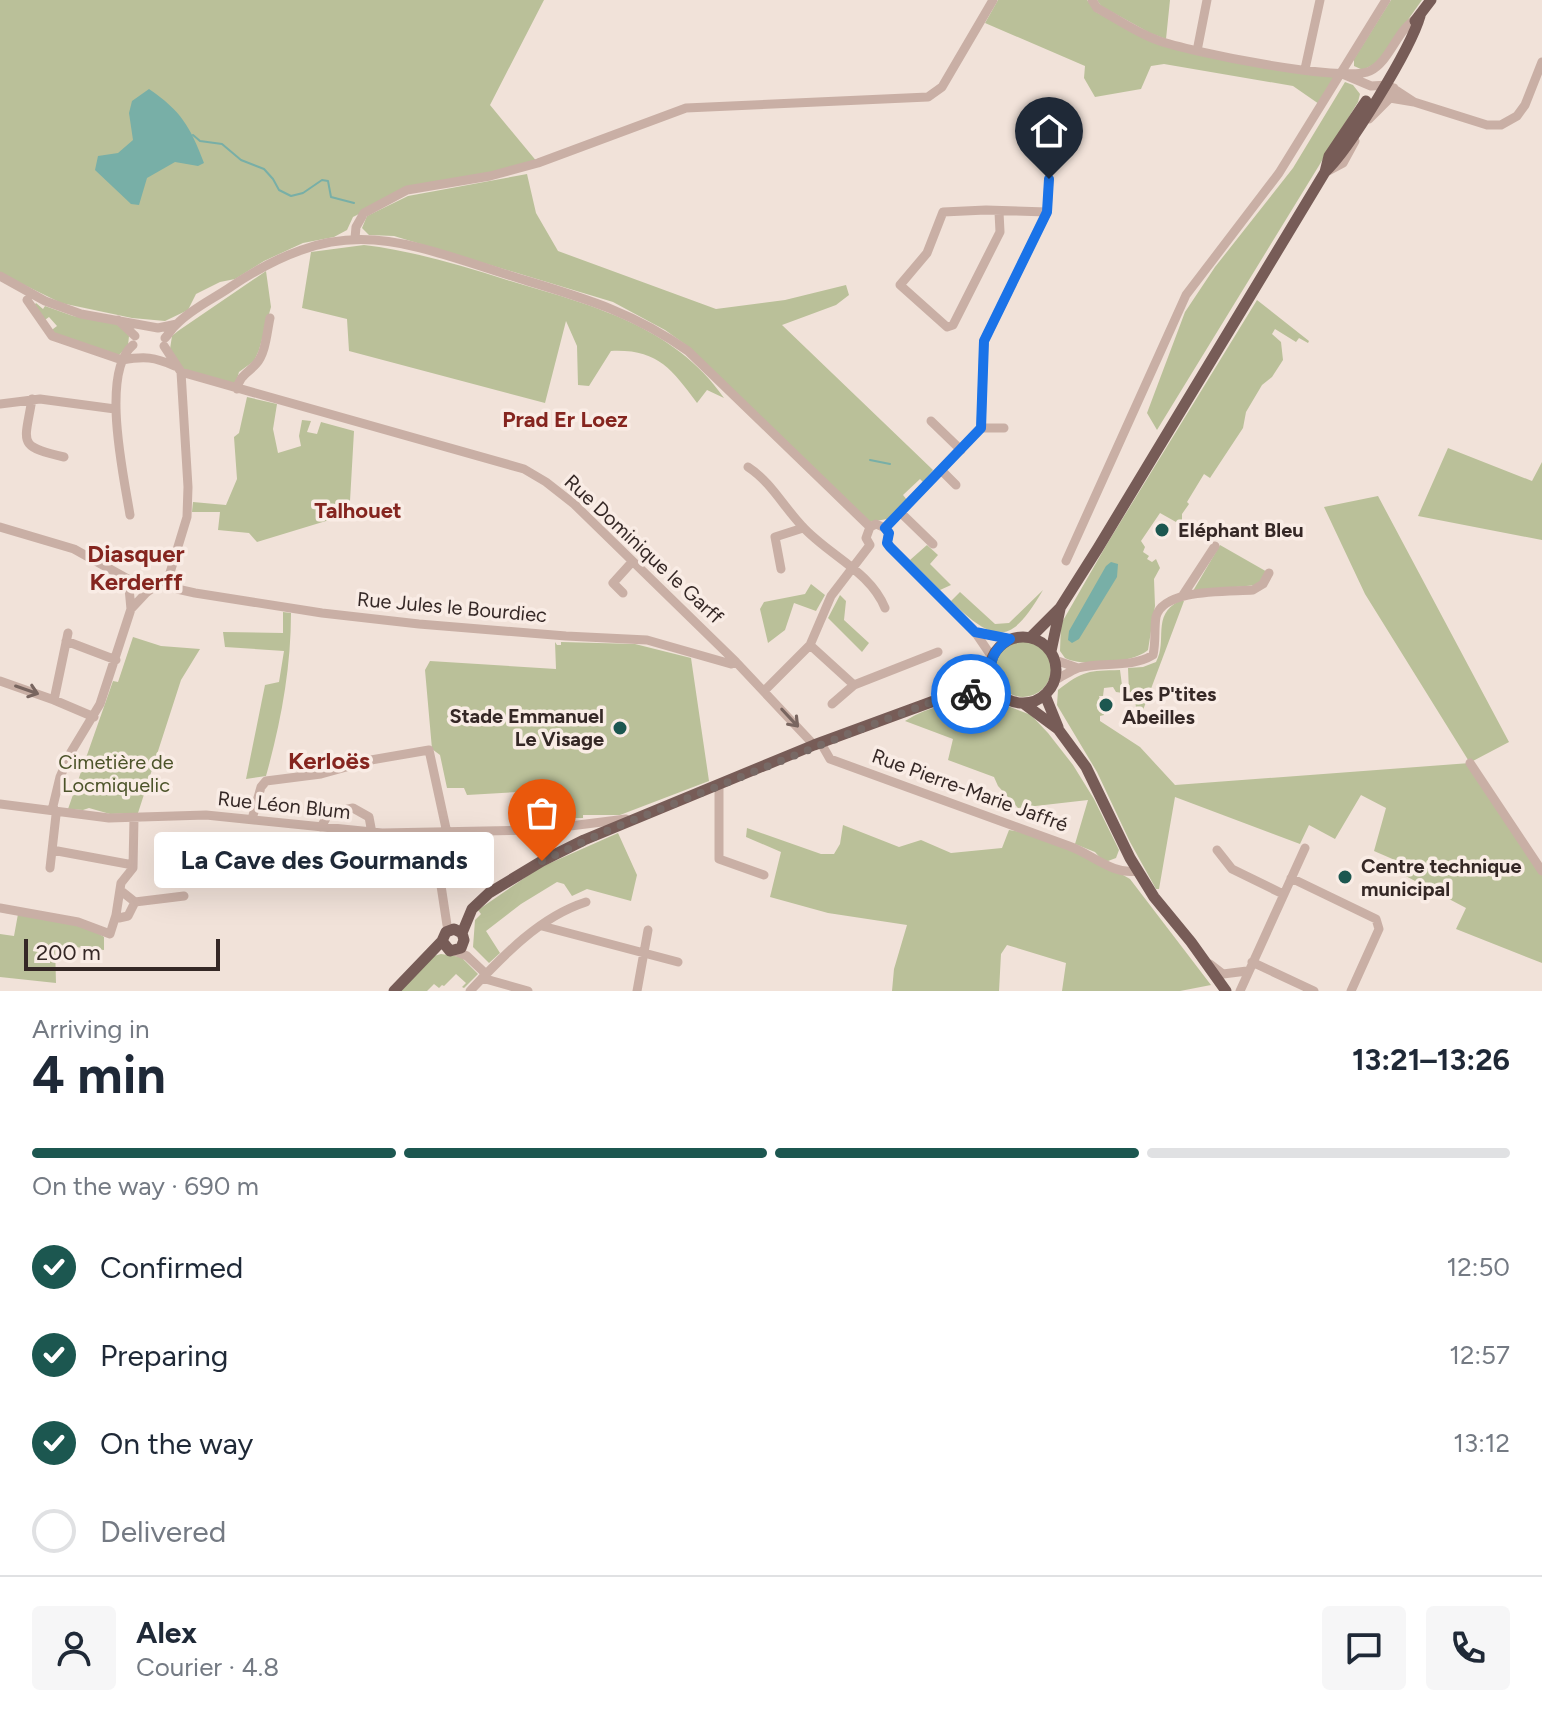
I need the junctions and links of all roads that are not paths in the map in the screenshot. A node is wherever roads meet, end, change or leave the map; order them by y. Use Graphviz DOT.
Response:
graph roads {
  1 [pos="993,0"];
  2 [pos="1092,0"];
  3 [pos="1207,0"];
  4 [pos="1320,0"];
  5 [pos="1386,0"];
  6 [pos="1431,0"];
  7 [pos="1420,16"];
  8 [pos="1197,51"];
  9 [pos="1542,62"];
  10 [pos="1305,69"];
  11 [pos="1368,72"];
  12 [pos="1342,74"];
  13 [pos="1384,88"];
  14 [pos="1049,179"];
  15 [pos="999,212"];
  16 [pos="1047,212"];
  17 [pos="355,238"];
  18 [pos="0,276"];
  19 [pos="27,300"];
  20 [pos="270,318"];
  21 [pos="118,320"];
  22 [pos="177,324"];
  23 [pos="146,326"];
  24 [pos="158,328"];
  25 [pos="134,340"];
  26 [pos="165,342"];
  27 [pos="141,356"];
  28 [pos="155,357"];
  29 [pos="122,360"];
  30 [pos="178,369"];
  31 [pos="237,389"];
  32 [pos="32,399"];
  33 [pos="0,404"];
  34 [pos="115,409"];
  35 [pos="931,421"];
  36 [pos="981,428"];
  37 [pos="1004,428"];
  38 [pos="961,450"];
  39 [pos="64,457"];
  40 [pos="748,467"];
  41 [pos="942,471"];
  42 [pos="956,485"];
  43 [pos="901,513"];
  44 [pos="130,515"];
  45 [pos="0,527"];
  46 [pos="870,527"];
  47 [pos="803,528"];
  48 [pos="885,528"];
  49 [pos="887,543"];
  50 [pos="933,544"];
  51 [pos="870,545"];
  52 [pos="1215,546"];
  53 [pos="1066,561"];
  54 [pos="632,562"];
  55 [pos="851,567"];
  56 [pos="781,569"];
  57 [pos="1269,573"];
  58 [pos="163,581"];
  59 [pos="137,590"];
  60 [pos="623,593"];
  61 [pos="1183,595"];
  62 [pos="885,608"];
  63 [pos="1060,608"];
  64 [pos="975,632"];
  65 [pos="1031,637"];
  66 [pos="1010,639"];
  67 [pos="810,645"];
  68 [pos="938,652"];
  69 [pos="1053,656"];
  70 [pos="116,660"];
  71 [pos="991,661"];
  72 [pos="736,662"];
  73 [pos="1078,668"];
  74 [pos="1055,680"];
  75 [pos="0,681"];
  76 [pos="854,685"];
  77 [pos="764,691"];
  78 [pos="1000,693"];
  79 [pos="1045,695"];
  80 [pos="942,698"];
  81 [pos="54,700"];
  82 [pos="1023,703"];
  83 [pos="832,704"];
  84 [pos="94,717"];
  85 [pos="1058,729"];
  86 [pos="818,745"];
  87 [pos="1470,763"];
  88 [pos="719,786"];
  89 [pos="0,804"];
  90 [pos="55,811"];
  91 [pos="134,818"];
  92 [pos="637,818"];
  93 [pos="252,819"];
  94 [pos="579,825"];
  95 [pos="321,827"];
  96 [pos="564,829"];
  97 [pos="372,833"];
  98 [pos="433,833"];
  99 [pos="447,833"];
  100 [pos="580,842"];
  101 [pos="1305,848"];
  102 [pos="52,850"];
  103 [pos="1217,850"];
  104 [pos="1130,858"];
  105 [pos="133,865"];
  106 [pos="1109,866"];
  107 [pos="50,868"];
  108 [pos="1137,871"];
  109 [pos="1542,871"];
  110 [pos="764,875"];
  111 [pos="1291,878"];
  112 [pos="120,890"];
  113 [pos="1283,894"];
  114 [pos="184,896"];
  115 [pos="135,902"];
  116 [pos="586,902"];
  117 [pos="0,908"];
  118 [pos="116,915"];
  119 [pos="542,926"];
  120 [pos="648,930"];
  121 [pos="456,939"];
  122 [pos="645,952"];
  123 [pos="1200,954"];
  124 [pos="678,962"];
  125 [pos="1250,966"];
  126 [pos="484,976"];
  127 [pos="1226,989"];
  128 [pos="394,991"];
  129 [pos="470,991"];
  130 [pos="528,991"];
  131 [pos="637,991"];
  132 [pos="1240,991"];
  133 [pos="1314,991"];
  134 [pos="1351,991"];
  1 -- 17 [label="street"];
  2 -- 8 [label="street"];
  3 -- 8 [label="street"];
  4 -- 10 [label="street"];
  5 -- 12 [label="street"];
  6 -- 7 [label="main road"];
  7 -- 11 [label="street"];
  7 -- 13 [label="main road"];
  8 -- 10 [label="street"];
  9 -- 13 [label="street"];
  10 -- 12 [label="street"];
  11 -- 12 [label="street"];
  11 -- 13 [label="street"];
  12 -- 13 [label="street"];
  12 -- 53 [label="street"];
  13 -- 63 [label="main road"];
  14 -- 16 [label="street"];
  15 -- 15 [label="street"];
  15 -- 16 [label="street"];
  16 -- 36 [label="street"];
  17 -- 22 [label="street"];
  17 -- 46 [label="street"];
  18 -- 21 [label="street"];
  19 -- 29 [label="street"];
  20 -- 31 [label="street"];
  21 -- 23 [label="street"];
  21 -- 25 [label="street"];
  22 -- 24 [label="street"];
  22 -- 26 [label="street"];
  23 -- 24 [label="street"];
  23 -- 25 [label="street"];
  24 -- 26 [label="street"];
  25 -- 27 [label="street"];
  25 -- 29 [label="street"];
  26 -- 28 [label="street"];
  26 -- 30 [label="street"];
  27 -- 28 [label="street"];
  27 -- 29 [label="street"];
  28 -- 30 [label="street, Rue Dominique le Garff"];
  29 -- 34 [label="street"];
  30 -- 31 [label="street, Rue Dominique le Garff"];
  30 -- 58 [label="street"];
  31 -- 54 [label="street, Rue Dominique le Garff"];
  32 -- 33 [label="street"];
  32 -- 34 [label="street"];
  32 -- 39 [label="street"];
  34 -- 44 [label="street"];
  35 -- 38 [label="street"];
  36 -- 37 [label="street"];
  36 -- 38 [label="street"];
  38 -- 41 [label="street"];
  40 -- 47 [label="street"];
  41 -- 42 [label="street"];
  41 -- 43 [label="street"];
  43 -- 48 [label="street"];
  43 -- 50 [label="street"];
  45 -- 59 [label="street"];
  46 -- 48 [label="street"];
  46 -- 51 [label="street"];
  47 -- 55 [label="street"];
  47 -- 56 [label="street"];
  48 -- 49 [label="street"];
  49 -- 51 [label="street"];
  49 -- 64 [label="street"];
  51 -- 55 [label="street"];
  52 -- 61 [label="street"];
  54 -- 60 [label="street"];
  54 -- 72 [label="street, Rue Dominique le Garff"];
  55 -- 62 [label="street"];
  55 -- 67 [label="street"];
  57 -- 61 [label="street"];
  58 -- 59 [label="street"];
  58 -- 72 [label="street, Rue Jules le Bourdiec"];
  59 -- 70 [label="street"];
  61 -- 73 [label="street"];
  63 -- 65 [label="main road"];
  63 -- 69 [label="main road"];
  64 -- 66 [label="street"];
  64 -- 71 [label="street"];
  65 -- 66 [label="main road"];
  65 -- 69 [label="main road"];
  66 -- 71 [label="main road"];
  67 -- 76 [label="street"];
  67 -- 77 [label="street"];
  68 -- 76 [label="street"];
  69 -- 73 [label="street"];
  69 -- 74 [label="main road"];
  70 -- 81 [label="street"];
  70 -- 84 [label="street"];
  71 -- 78 [label="main road"];
  71 -- 80 [label="main road"];
  72 -- 77 [label="street, Rue Dominique le Garff"];
  73 -- 74 [label="street"];
  74 -- 79 [label="main road"];
  75 -- 81 [label="street, one-way"];
  76 -- 83 [label="street"];
  77 -- 86 [label="street, Rue Dominique le Garff, one-way"];
  78 -- 80 [label="main road"];
  78 -- 82 [label="main road"];
  79 -- 82 [label="main road"];
  79 -- 85 [label="main road"];
  80 -- 86 [label="main road"];
  81 -- 84 [label="street"];
  82 -- 85 [label="main road"];
  84 -- 90 [label="street"];
  85 -- 104 [label="main road"];
  86 -- 88 [label="main road"];
  86 -- 106 [label="street, Rue Pierre-Marie Jaffré"];
  87 -- 109 [label="street"];
  88 -- 92 [label="main road"];
  88 -- 110 [label="street"];
  89 -- 90 [label="street, Rue Léon Blum"];
  90 -- 91 [label="street, Rue Léon Blum"];
  90 -- 102 [label="street"];
  91 -- 93 [label="street, Rue Léon Blum"];
  91 -- 105 [label="street"];
  92 -- 94 [label="street, Rue Léon Blum"];
  92 -- 100 [label="main road"];
  93 -- 95 [label="street, Rue Léon Blum"];
  93 -- 99 [label="street"];
  94 -- 96 [label="street, Rue Léon Blum"];
  94 -- 100 [label="street"];
  95 -- 97 [label="street, Rue Léon Blum"];
  95 -- 97 [label="street"];
  96 -- 99 [label="street, Rue Léon Blum"];
  96 -- 100 [label="street"];
  97 -- 98 [label="street, Rue Léon Blum"];
  98 -- 99 [label="street, Rue Léon Blum"];
  98 -- 121 [label="street"];
  100 -- 121 [label="main road"];
  101 -- 111 [label="street"];
  102 -- 105 [label="street"];
  102 -- 107 [label="street"];
  103 -- 113 [label="street"];
  104 -- 106 [label="street"];
  104 -- 108 [label="main road"];
  105 -- 112 [label="street"];
  106 -- 108 [label="street, Rue Pierre-Marie Jaffré"];
  108 -- 123 [label="main road"];
  111 -- 113 [label="street"];
  111 -- 134 [label="street"];
  112 -- 115 [label="street"];
  112 -- 118 [label="street"];
  113 -- 125 [label="street"];
  114 -- 115 [label="street"];
  115 -- 118 [label="street"];
  116 -- 119 [label="street"];
  117 -- 118 [label="street"];
  119 -- 122 [label="street"];
  119 -- 126 [label="street"];
  120 -- 122 [label="street"];
  121 -- 126 [label="street"];
  121 -- 128 [label="main road"];
  122 -- 124 [label="street"];
  122 -- 131 [label="street"];
  123 -- 125 [label="street"];
  123 -- 127 [label="main road"];
  125 -- 127 [label="street"];
  125 -- 132 [label="street"];
  125 -- 133 [label="street"];
  126 -- 129 [label="street"];
  126 -- 130 [label="street"];
}
